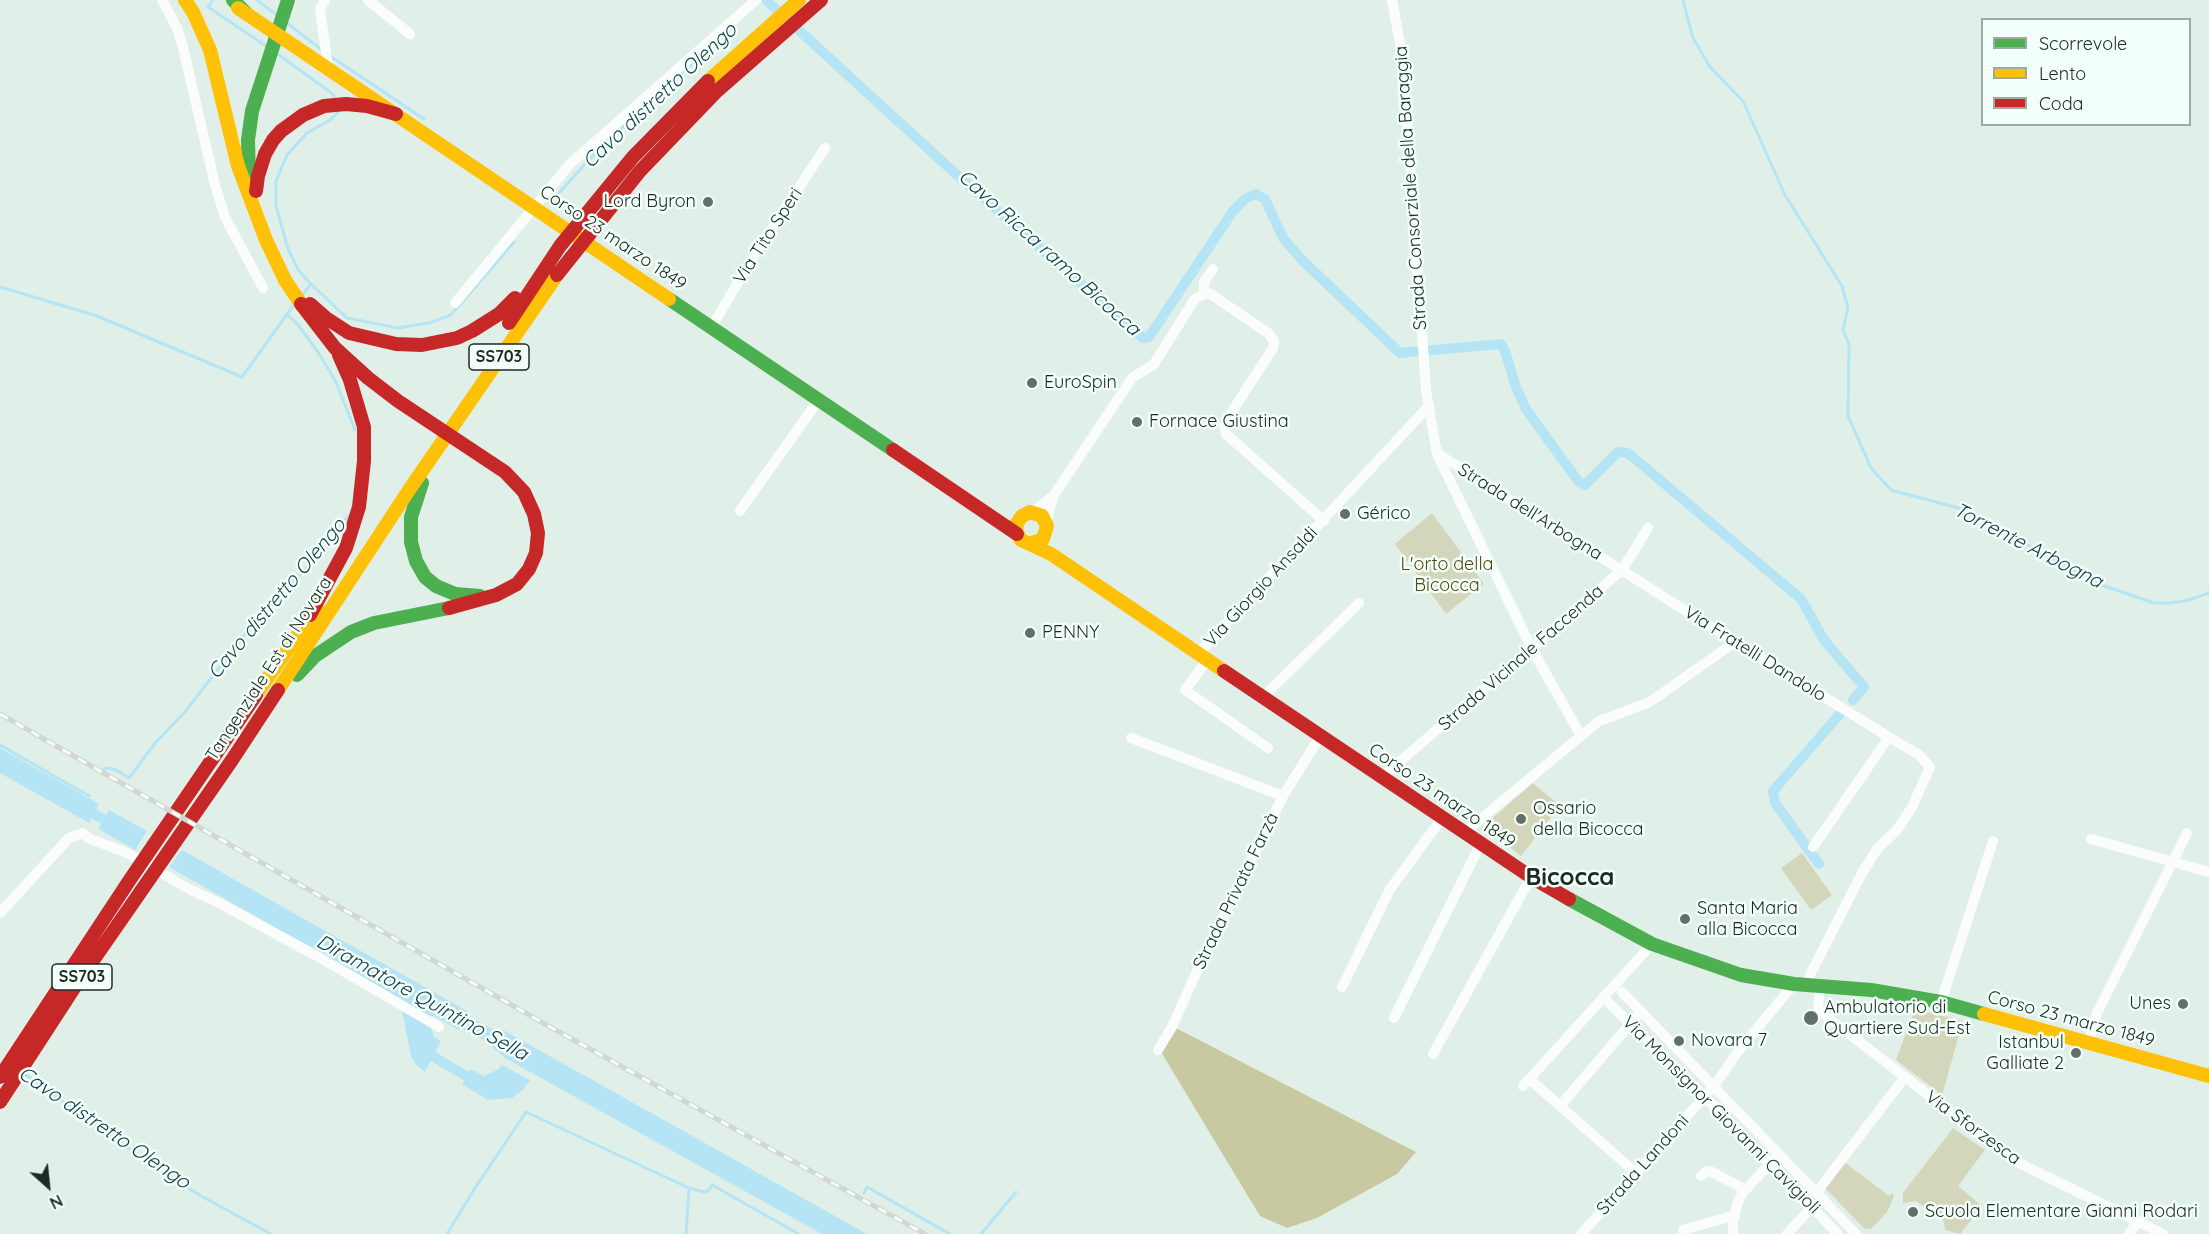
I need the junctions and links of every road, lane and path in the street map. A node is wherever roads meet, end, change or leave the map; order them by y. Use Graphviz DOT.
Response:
graph roads {
  1 [pos="162,0"];
  2 [pos="185,0"];
  3 [pos="227,0"];
  4 [pos="233,0"];
  5 [pos="325,0"];
  6 [pos="368,0"];
  7 [pos="756,0"];
  8 [pos="799,0"];
  9 [pos="821,0"];
  10 [pos="1392,0"];
  11 [pos="288,2"];
  12 [pos="246,13"];
  13 [pos="410,34"];
  14 [pos="327,58"];
  15 [pos="396,114"];
  16 [pos="825,148"];
  17 [pos="255,207"];
  18 [pos="534,207"];
  19 [pos="560,246"];
  20 [pos="1213,269"];
  21 [pos="263,288"];
  22 [pos="1204,294"];
  23 [pos="300,298"];
  24 [pos="455,303"];
  25 [pos="712,326"];
  26 [pos="336,348"];
  27 [pos="819,399"];
  28 [pos="1428,407"];
  29 [pos="442,441"];
  30 [pos="1437,454"];
  31 [pos="1054,495"];
  32 [pos="980,507"];
  33 [pos="740,511"];
  34 [pos="1032,512"];
  35 [pos="1324,521"];
  36 [pos="1046,522"];
  37 [pos="1648,528"];
  38 [pos="1017,534"];
  39 [pos="1032,543"];
  40 [pos="1071,567"];
  41 [pos="1622,570"];
  42 [pos="496,595"];
  43 [pos="1359,603"];
  44 [pos="304,626"];
  45 [pos="1735,642"];
  46 [pos="1532,649"];
  47 [pos="1203,657"];
  48 [pos="1263,697"];
  49 [pos="1321,735"];
  50 [pos="1581,736"];
  51 [pos="1889,737"];
  52 [pos="1131,738"];
  53 [pos="1269,748"];
  54 [pos="232,760"];
  55 [pos="1382,777"];
  56 [pos="1283,796"];
  57 [pos="1443,817"];
  58 [pos="1466,832"];
  59 [pos="2187,833"];
  60 [pos="2091,839"];
  61 [pos="1993,841"];
  62 [pos="1480,843"];
  63 [pos="1813,846"];
  64 [pos="2172,862"];
  65 [pos="2209,872"];
  66 [pos="1531,877"];
  67 [pos="0,913"];
  68 [pos="1652,944"];
  69 [pos="1807,985"];
  70 [pos="1342,987"];
  71 [pos="1622,992"];
  72 [pos="1603,997"];
  73 [pos="1941,1002"];
  74 [pos="1641,1011"];
  75 [pos="1394,1018"];
  76 [pos="1630,1024"];
  77 [pos="439,1027"];
  78 [pos="2089,1042"];
  79 [pos="1158,1050"];
  80 [pos="1432,1054"];
  81 [pos="12,1069"];
  82 [pos="2209,1076"];
  83 [pos="1905,1077"];
  84 [pos="1714,1086"];
  85 [pos="1704,1096"];
  86 [pos="0,1102"];
  87 [pos="1560,1106"];
  88 [pos="1778,1155"];
  89 [pos="1770,1164"];
  90 [pos="1636,1173"];
  91 [pos="1701,1176"];
  92 [pos="1746,1190"];
  93 [pos="1816,1193"];
  94 [pos="1812,1207"];
  95 [pos="1735,1215"];
  96 [pos="2137,1222"];
  97 [pos="1683,1230"];
  98 [pos="1581,1234"];
  99 [pos="1733,1234"];
  100 [pos="1787,1234"];
  101 [pos="1838,1234"];
  102 [pos="1856,1234"];
  103 [pos="2129,1234"];
  104 [pos="2163,1234"];
  1 -- 21 [label="street"];
  2 -- 17 [label="main road, SS703"];
  3 -- 12 [label="main road, Corso 23 marzo 1849"];
  4 -- 12 [label="main road"];
  5 -- 14 [label="street"];
  6 -- 13 [label="street"];
  7 -- 18 [label="street"];
  8 -- 19 [label="main road, Tangenziale Est di Novara / SS703"];
  9 -- 29 [label="main road, Tangenziale Est di Novara / SS703"];
  10 -- 28 [label="street, Strada Consorziale della Baraggia"];
  11 -- 17 [label="main road, SS703"];
  12 -- 14 [label="main road, Corso 23 marzo 1849"];
  14 -- 15 [label="main road, Corso 23 marzo 1849"];
  15 -- 17 [label="main road, SS703"];
  15 -- 18 [label="main road, Corso 23 marzo 1849"];
  16 -- 25 [label="street, Via Tito Speri"];
  17 -- 23 [label="main road, SS703"];
  18 -- 24 [label="street"];
  18 -- 25 [label="main road, Corso 23 marzo 1849"];
  19 -- 23 [label="main road, SS703"];
  19 -- 44 [label="main road, Tangenziale Est di Novara / SS703"];
  20 -- 22 [label="street"];
  22 -- 31 [label="street"];
  22 -- 35 [label="street, Via Giorgio Ansaldi"];
  23 -- 26 [label="main road, SS703"];
  25 -- 27 [label="main road, Corso 23 marzo 1849"];
  26 -- 42 [label="main road, SS703"];
  26 -- 44 [label="main road, SS703"];
  27 -- 32 [label="main road, Corso 23 marzo 1849"];
  27 -- 33 [label="street"];
  28 -- 30 [label="street"];
  28 -- 35 [label="street, Via Giorgio Ansaldi"];
  29 -- 42 [label="main road, SS703"];
  29 -- 54 [label="main road, Tangenziale Est di Novara / SS703"];
  30 -- 41 [label="street, Strada dell'Arbogna"];
  30 -- 46 [label="street"];
  31 -- 34 [label="street"];
  31 -- 36 [label="street"];
  32 -- 34 [label="main road, Corso 23 marzo 1849"];
  32 -- 38 [label="main road, Corso 23 marzo 1849"];
  34 -- 36 [label="main road"];
  34 -- 38 [label="main road"];
  35 -- 47 [label="street, Via Giorgio Ansaldi"];
  36 -- 39 [label="main road"];
  36 -- 40 [label="main road, Corso 23 marzo 1849"];
  37 -- 41 [label="street, Strada Vicinale Faccenda"];
  38 -- 39 [label="main road"];
  39 -- 40 [label="main road, Corso 23 marzo 1849"];
  40 -- 47 [label="main road, Corso 23 marzo 1849"];
  41 -- 45 [label="street, Via Fratelli Dandolo"];
  41 -- 46 [label="street, Strada Vicinale Faccenda"];
  42 -- 54 [label="main road, SS703"];
  43 -- 48 [label="street"];
  44 -- 81 [label="main road, Tangenziale Est di Novara / SS703"];
  45 -- 50 [label="street"];
  45 -- 51 [label="street, Via Fratelli Dandolo"];
  46 -- 50 [label="street"];
  46 -- 55 [label="street, Strada Vicinale Faccenda"];
  47 -- 48 [label="main road, Corso 23 marzo 1849"];
  47 -- 53 [label="street, Via Giorgio Ansaldi"];
  48 -- 49 [label="main road, Corso 23 marzo 1849"];
  49 -- 55 [label="main road, Corso 23 marzo 1849"];
  49 -- 56 [label="street, Strada Privata Farzà"];
  50 -- 58 [label="street"];
  51 -- 63 [label="street"];
  51 -- 69 [label="street, Via Fratelli Dandolo"];
  52 -- 56 [label="street"];
  54 -- 81 [label="main road, Tangenziale Est di Novara / SS703"];
  55 -- 57 [label="main road, Corso 23 marzo 1849"];
  56 -- 79 [label="street, Strada Privata Farzà"];
  57 -- 58 [label="main road, Corso 23 marzo 1849"];
  57 -- 70 [label="street"];
  58 -- 62 [label="main road, Corso 23 marzo 1849"];
  59 -- 64 [label="street"];
  60 -- 64 [label="street"];
  61 -- 73 [label="street"];
  62 -- 66 [label="main road, Corso 23 marzo 1849"];
  62 -- 75 [label="street"];
  64 -- 65 [label="street"];
  64 -- 78 [label="street"];
  66 -- 68 [label="main road, Corso 23 marzo 1849"];
  66 -- 80 [label="street"];
  67 -- 77 [label="street"];
  68 -- 69 [label="main road, Corso 23 marzo 1849"];
  68 -- 72 [label="street"];
  69 -- 73 [label="main road, Corso 23 marzo 1849"];
  69 -- 83 [label="street, Via Sforzesca"];
  69 -- 84 [label="street, Strada Landoni"];
  71 -- 74 [label="street, Via Monsignor Giovanni Cavigioli"];
  72 -- 76 [label="street, Via Monsignor Giovanni Cavigioli"];
  72 -- 87 [label="street"];
  73 -- 78 [label="main road, Corso 23 marzo 1849"];
  74 -- 76 [label="street"];
  74 -- 84 [label="street, Via Monsignor Giovanni Cavigioli"];
  76 -- 85 [label="street, Via Monsignor Giovanni Cavigioli"];
  76 -- 87 [label="street"];
  78 -- 82 [label="main road, Corso 23 marzo 1849"];
  81 -- 86 [label="main road, Tangenziale Est di Novara / SS703"];
  83 -- 93 [label="street"];
  83 -- 96 [label="street, Via Sforzesca"];
  84 -- 85 [label="street, Strada Landoni"];
  84 -- 88 [label="street, Via Monsignor Giovanni Cavigioli"];
  85 -- 89 [label="street, Via Monsignor Giovanni Cavigioli"];
  85 -- 90 [label="street, Strada Landoni"];
  87 -- 90 [label="street"];
  88 -- 89 [label="street"];
  88 -- 93 [label="street, Via Monsignor Giovanni Cavigioli"];
  89 -- 92 [label="street"];
  89 -- 94 [label="street, Via Monsignor Giovanni Cavigioli"];
  90 -- 98 [label="street, Strada Landoni"];
  91 -- 92 [label="street"];
  92 -- 95 [label="street"];
  93 -- 102 [label="street, Via Monsignor Giovanni Cavigioli"];
  94 -- 100 [label="street"];
  94 -- 101 [label="street, Via Monsignor Giovanni Cavigioli"];
  95 -- 97 [label="street"];
  95 -- 99 [label="street"];
  96 -- 103 [label="street"];
  96 -- 104 [label="street, Via Sforzesca"];
}
